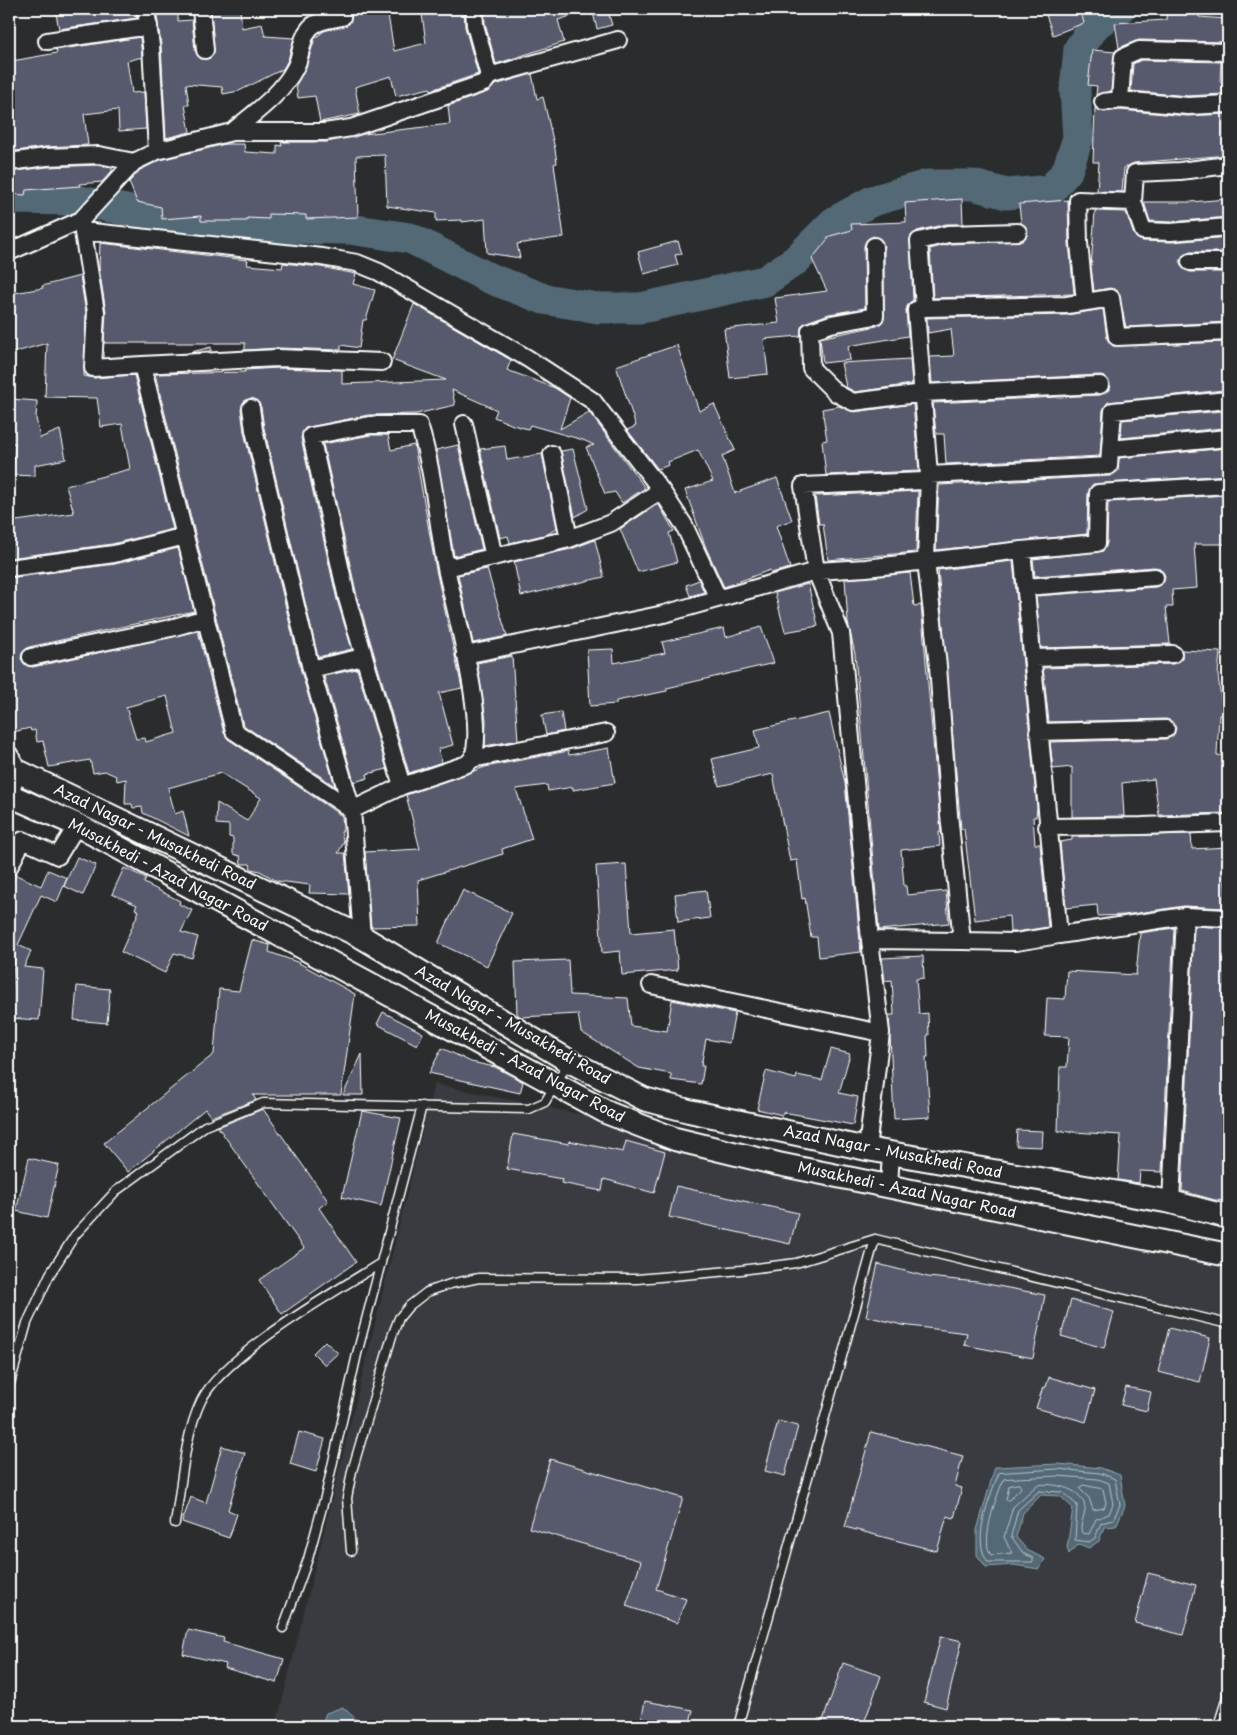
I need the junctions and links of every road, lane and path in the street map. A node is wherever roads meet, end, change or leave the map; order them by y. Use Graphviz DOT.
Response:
graph roads {
  1 [pos="146,9"];
  2 [pos="201,9"];
  3 [pos="474,9"];
  4 [pos="342,17"];
  5 [pos="149,26"];
  6 [pos="618,40"];
  7 [pos="48,41"];
  8 [pos="206,50"];
  9 [pos="1228,52"];
  10 [pos="489,76"];
  11 [pos="1120,100"];
  12 [pos="1103,102"];
  13 [pos="1228,104"];
  14 [pos="232,132"];
  15 [pos="157,150"];
  16 [pos="9,162"];
  17 [pos="134,162"];
  18 [pos="1228,165"];
  19 [pos="1133,202"];
  20 [pos="83,222"];
  21 [pos="1228,228"];
  22 [pos="1018,232"];
  23 [pos="874,246"];
  24 [pos="9,252"];
  25 [pos="1190,262"];
  26 [pos="1228,262"];
  27 [pos="1086,302"];
  28 [pos="924,308"];
  29 [pos="1228,332"];
  30 [pos="382,362"];
  31 [pos="142,365"];
  32 [pos="1100,384"];
  33 [pos="924,393"];
  34 [pos="1228,400"];
  35 [pos="251,408"];
  36 [pos="464,424"];
  37 [pos="1228,438"];
  38 [pos="1110,449"];
  39 [pos="552,454"];
  40 [pos="929,475"];
  41 [pos="1228,485"];
  42 [pos="661,490"];
  43 [pos="185,536"];
  44 [pos="569,540"];
  45 [pos="1022,550"];
  46 [pos="494,557"];
  47 [pos="926,561"];
  48 [pos="9,568"];
  49 [pos="446,568"];
  50 [pos="816,571"];
  51 [pos="1154,577"];
  52 [pos="1026,587"];
  53 [pos="718,598"];
  54 [pos="206,618"];
  55 [pos="1173,654"];
  56 [pos="465,655"];
  57 [pos="363,656"];
  58 [pos="31,657"];
  59 [pos="1034,658"];
  60 [pos="311,668"];
  61 [pos="1166,729"];
  62 [pos="1038,732"];
  63 [pos="606,733"];
  64 [pos="472,759"];
  65 [pos="12,764"];
  66 [pos="402,786"];
  67 [pos="9,795"];
  68 [pos="352,810"];
  69 [pos="1228,822"];
  70 [pos="77,825"];
  71 [pos="1047,827"];
  72 [pos="9,867"];
  73 [pos="1185,916"];
  74 [pos="1228,918"];
  75 [pos="1059,935"];
  76 [pos="362,937"];
  77 [pos="870,940"];
  78 [pos="962,941"];
  79 [pos="652,985"];
  80 [pos="881,1033"];
  81 [pos="569,1061"];
  82 [pos="556,1084"];
  83 [pos="422,1106"];
  84 [pos="867,1149"];
  85 [pos="891,1154"];
  86 [pos="889,1185"];
  87 [pos="1171,1202"];
  88 [pos="1228,1217"];
  89 [pos="875,1239"];
  90 [pos="1228,1255"];
  91 [pos="381,1264"];
  92 [pos="1228,1324"];
  93 [pos="9,1386"];
  94 [pos="175,1523"];
  95 [pos="351,1551"];
  96 [pos="282,1628"];
  97 [pos="1228,1694"];
  98 [pos="738,1726"];
  99 [pos="1218,1726"];
  1 -- 5 [label="street"];
  2 -- 8 [label="street"];
  3 -- 10 [label="street"];
  4 -- 14 [label="street"];
  5 -- 7 [label="street"];
  5 -- 15 [label="street"];
  6 -- 10 [label="street"];
  9 -- 11 [label="street"];
  10 -- 14 [label="street"];
  11 -- 12 [label="street"];
  11 -- 13 [label="street"];
  14 -- 15 [label="street"];
  15 -- 17 [label="street"];
  16 -- 17 [label="street"];
  17 -- 20 [label="street"];
  18 -- 19 [label="street"];
  19 -- 21 [label="street"];
  19 -- 27 [label="street"];
  20 -- 24 [label="street"];
  20 -- 31 [label="street"];
  20 -- 42 [label="street"];
  22 -- 28 [label="street"];
  23 -- 33 [label="street"];
  25 -- 26 [label="street"];
  27 -- 28 [label="street"];
  27 -- 29 [label="street"];
  28 -- 33 [label="street"];
  30 -- 31 [label="street"];
  31 -- 43 [label="street"];
  32 -- 33 [label="street"];
  33 -- 40 [label="street"];
  34 -- 38 [label="street"];
  35 -- 60 [label="street"];
  36 -- 46 [label="street"];
  37 -- 38 [label="street"];
  38 -- 40 [label="street"];
  39 -- 44 [label="street"];
  40 -- 47 [label="street"];
  40 -- 50 [label="street"];
  41 -- 45 [label="street"];
  42 -- 44 [label="street"];
  42 -- 53 [label="street"];
  43 -- 48 [label="street"];
  43 -- 54 [label="street"];
  44 -- 46 [label="street"];
  45 -- 47 [label="street"];
  45 -- 52 [label="street"];
  46 -- 49 [label="street"];
  47 -- 50 [label="street"];
  47 -- 78 [label="street"];
  49 -- 56 [label="street"];
  49 -- 57 [label="street"];
  50 -- 53 [label="street"];
  50 -- 77 [label="street"];
  51 -- 52 [label="street"];
  52 -- 59 [label="street"];
  53 -- 56 [label="street"];
  54 -- 58 [label="street"];
  54 -- 68 [label="street"];
  55 -- 59 [label="street"];
  56 -- 64 [label="street"];
  57 -- 60 [label="street"];
  57 -- 66 [label="street"];
  59 -- 62 [label="street"];
  60 -- 68 [label="street"];
  61 -- 62 [label="street"];
  62 -- 71 [label="street"];
  63 -- 64 [label="street"];
  64 -- 66 [label="street"];
  65 -- 67 [label="street"];
  65 -- 76 [label="main road, Azad Nagar - Musakhedi Road"];
  66 -- 68 [label="street"];
  67 -- 70 [label="main road, Musakhedi - Azad Nagar Road"];
  68 -- 76 [label="street"];
  69 -- 71 [label="street"];
  70 -- 72 [label="street"];
  70 -- 82 [label="main road, Musakhedi - Azad Nagar Road"];
  71 -- 75 [label="street"];
  73 -- 74 [label="street"];
  73 -- 75 [label="street"];
  73 -- 87 [label="street"];
  75 -- 78 [label="street"];
  76 -- 81 [label="main road, Azad Nagar - Musakhedi Road"];
  77 -- 78 [label="street"];
  77 -- 80 [label="street"];
  79 -- 80 [label="street"];
  80 -- 84 [label="street"];
  81 -- 82 [label="lane"];
  81 -- 84 [label="main road, Azad Nagar - Musakhedi Road"];
  82 -- 83 [label="lane"];
  82 -- 86 [label="main road, Musakhedi - Azad Nagar Road"];
  83 -- 91 [label="lane"];
  83 -- 93 [label="lane"];
  84 -- 85 [label="main road, Azad Nagar - Musakhedi Road"];
  85 -- 86 [label="street"];
  85 -- 87 [label="main road, Azad Nagar - Musakhedi Road"];
  86 -- 90 [label="main road, Musakhedi - Azad Nagar Road"];
  87 -- 88 [label="main road, Azad Nagar - Musakhedi Road"];
  89 -- 92 [label="lane"];
  89 -- 95 [label="lane"];
  89 -- 98 [label="lane"];
  91 -- 94 [label="lane"];
  91 -- 96 [label="lane"];
  97 -- 99 [label="lane"];
}
